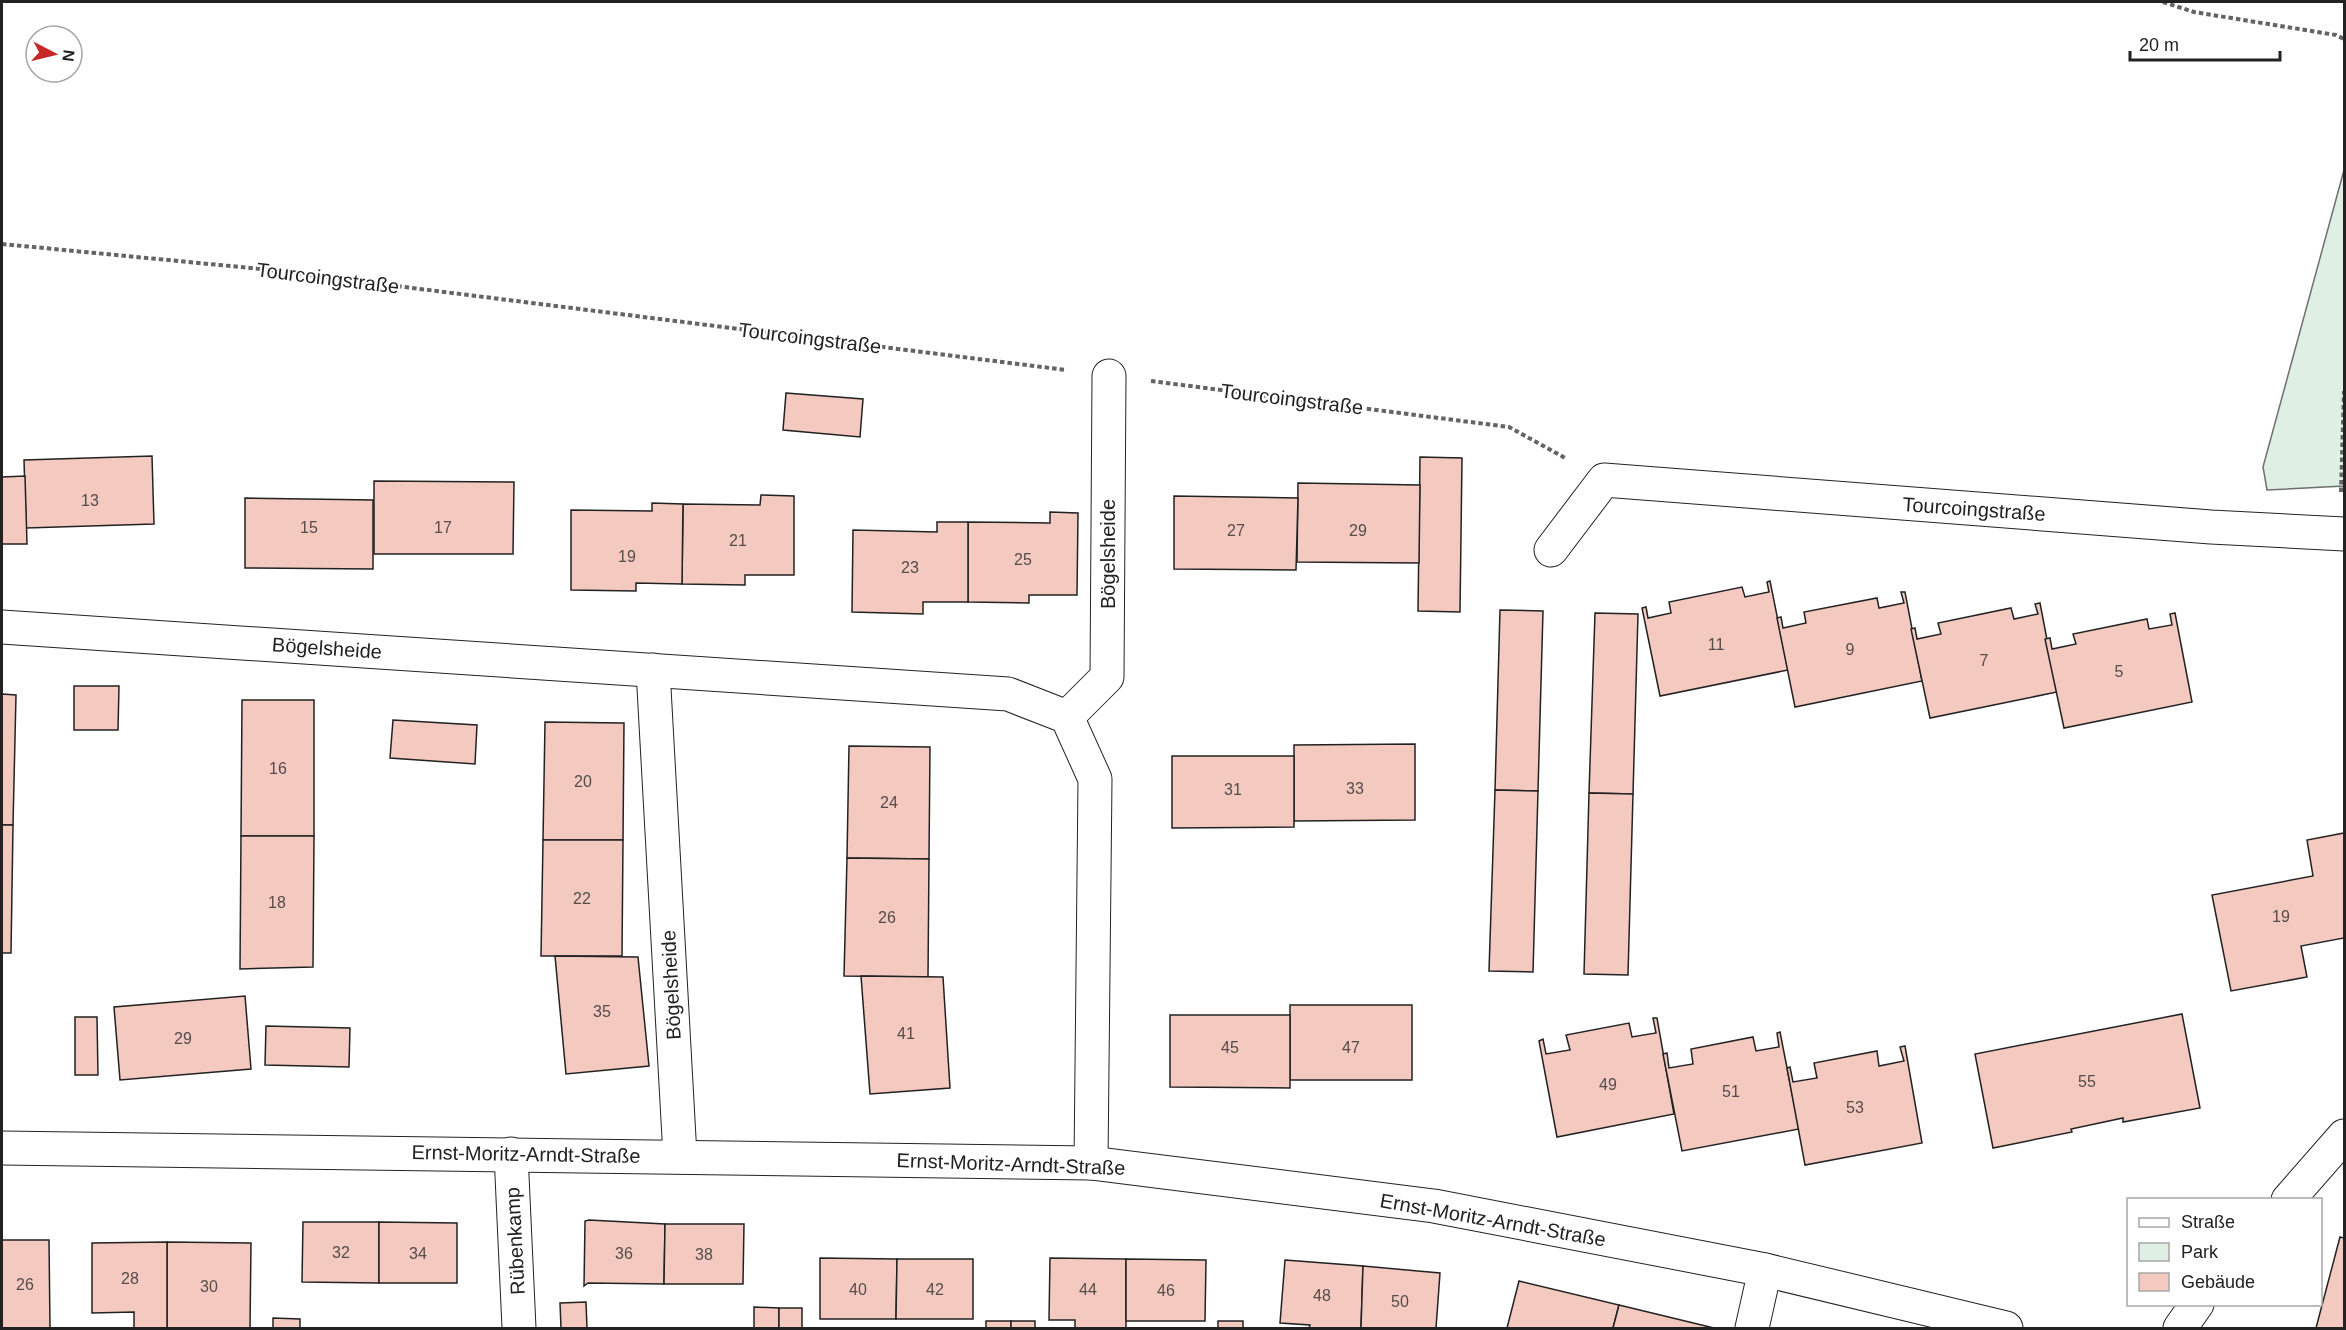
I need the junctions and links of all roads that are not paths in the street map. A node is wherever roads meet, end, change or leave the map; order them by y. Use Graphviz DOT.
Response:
graph roads {
  1 [pos="1109,376"];
  2 [pos="2342,534"];
  3 [pos="1551,550"];
  4 [pos="2,627"];
  5 [pos="653,670"];
  6 [pos="1067,717"];
  7 [pos="2344,1136"];
  8 [pos="2,1148"];
  9 [pos="511,1154"];
  10 [pos="680,1156"];
  11 [pos="1091,1163"];
  12 [pos="2290,1198"];
  13 [pos="1765,1270"];
  14 [pos="2196,1306"];
  15 [pos="519,1329"];
  16 [pos="1752,1329"];
  17 [pos="2006,1329"];
  18 [pos="2180,1329"];
  1 -- 6 [label="street, Bögelsheide"];
  2 -- 3 [label="street, Tourcoingstraße"];
  4 -- 5 [label="street, Bögelsheide"];
  5 -- 6 [label="street, Bögelsheide"];
  5 -- 10 [label="street, Bögelsheide"];
  6 -- 11 [label="street"];
  7 -- 12 [label="street"];
  8 -- 9 [label="street, Ernst-Moritz-Arndt-Straße"];
  9 -- 10 [label="street, Ernst-Moritz-Arndt-Straße"];
  9 -- 15 [label="street, Rübenkamp"];
  10 -- 11 [label="street, Ernst-Moritz-Arndt-Straße"];
  11 -- 13 [label="street, Ernst-Moritz-Arndt-Straße"];
  13 -- 16 [label="street"];
  13 -- 17 [label="street, Ernst-Moritz-Arndt-Straße"];
  14 -- 18 [label="street"];
}
